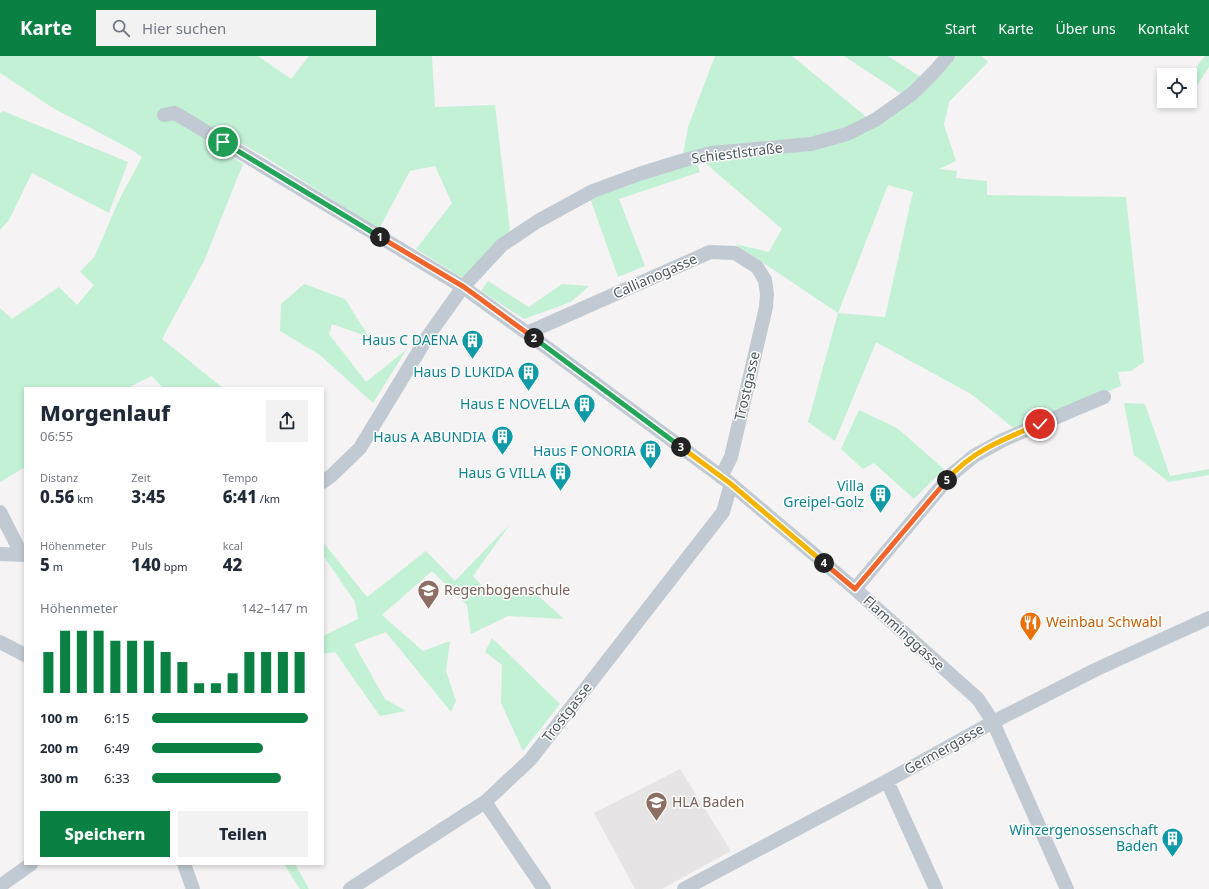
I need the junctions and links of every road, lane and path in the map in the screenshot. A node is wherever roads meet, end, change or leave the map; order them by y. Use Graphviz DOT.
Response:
graph roads {
  1 [pos="948,56"];
  2 [pos="164,115"];
  3 [pos="464,287"];
  4 [pos="767,294"];
  5 [pos="527,333"];
  6 [pos="1104,397"];
  7 [pos="324,481"];
  8 [pos="726,481"];
  9 [pos="0,512"];
  10 [pos="0,554"];
  11 [pos="23,555"];
  12 [pos="855,589"];
  13 [pos="1209,618"];
  14 [pos="0,642"];
  15 [pos="24,654"];
  16 [pos="993,722"];
  17 [pos="887,781"];
  18 [pos="485,802"];
  19 [pos="30,865"];
  20 [pos="184,865"];
  21 [pos="0,886"];
  22 [pos="192,889"];
  23 [pos="352,889"];
  24 [pos="544,889"];
  25 [pos="684,889"];
  26 [pos="936,889"];
  27 [pos="1067,889"];
  1 -- 3 [label="street, Schiestlstraße"];
  2 -- 3 [label="street, Flamminggasse"];
  3 -- 5 [label="street, Flamminggasse"];
  3 -- 7 [label="street, Schiestlstraße"];
  4 -- 5 [label="street, Callianogasse"];
  4 -- 8 [label="street, Trostgasse"];
  5 -- 8 [label="street, Flamminggasse"];
  6 -- 12 [label="street"];
  8 -- 12 [label="street, Flamminggasse"];
  8 -- 18 [label="street, Trostgasse"];
  9 -- 11 [label="street"];
  10 -- 11 [label="street"];
  12 -- 16 [label="street, Flamminggasse"];
  13 -- 16 [label="street, Germergasse"];
  14 -- 15 [label="street"];
  16 -- 17 [label="street, Germergasse"];
  16 -- 27 [label="street, Flamminggasse"];
  17 -- 25 [label="street, Germergasse"];
  17 -- 26 [label="street"];
  18 -- 23 [label="street, Trostgasse"];
  18 -- 24 [label="street"];
  19 -- 21 [label="street"];
  20 -- 22 [label="street"];
}
